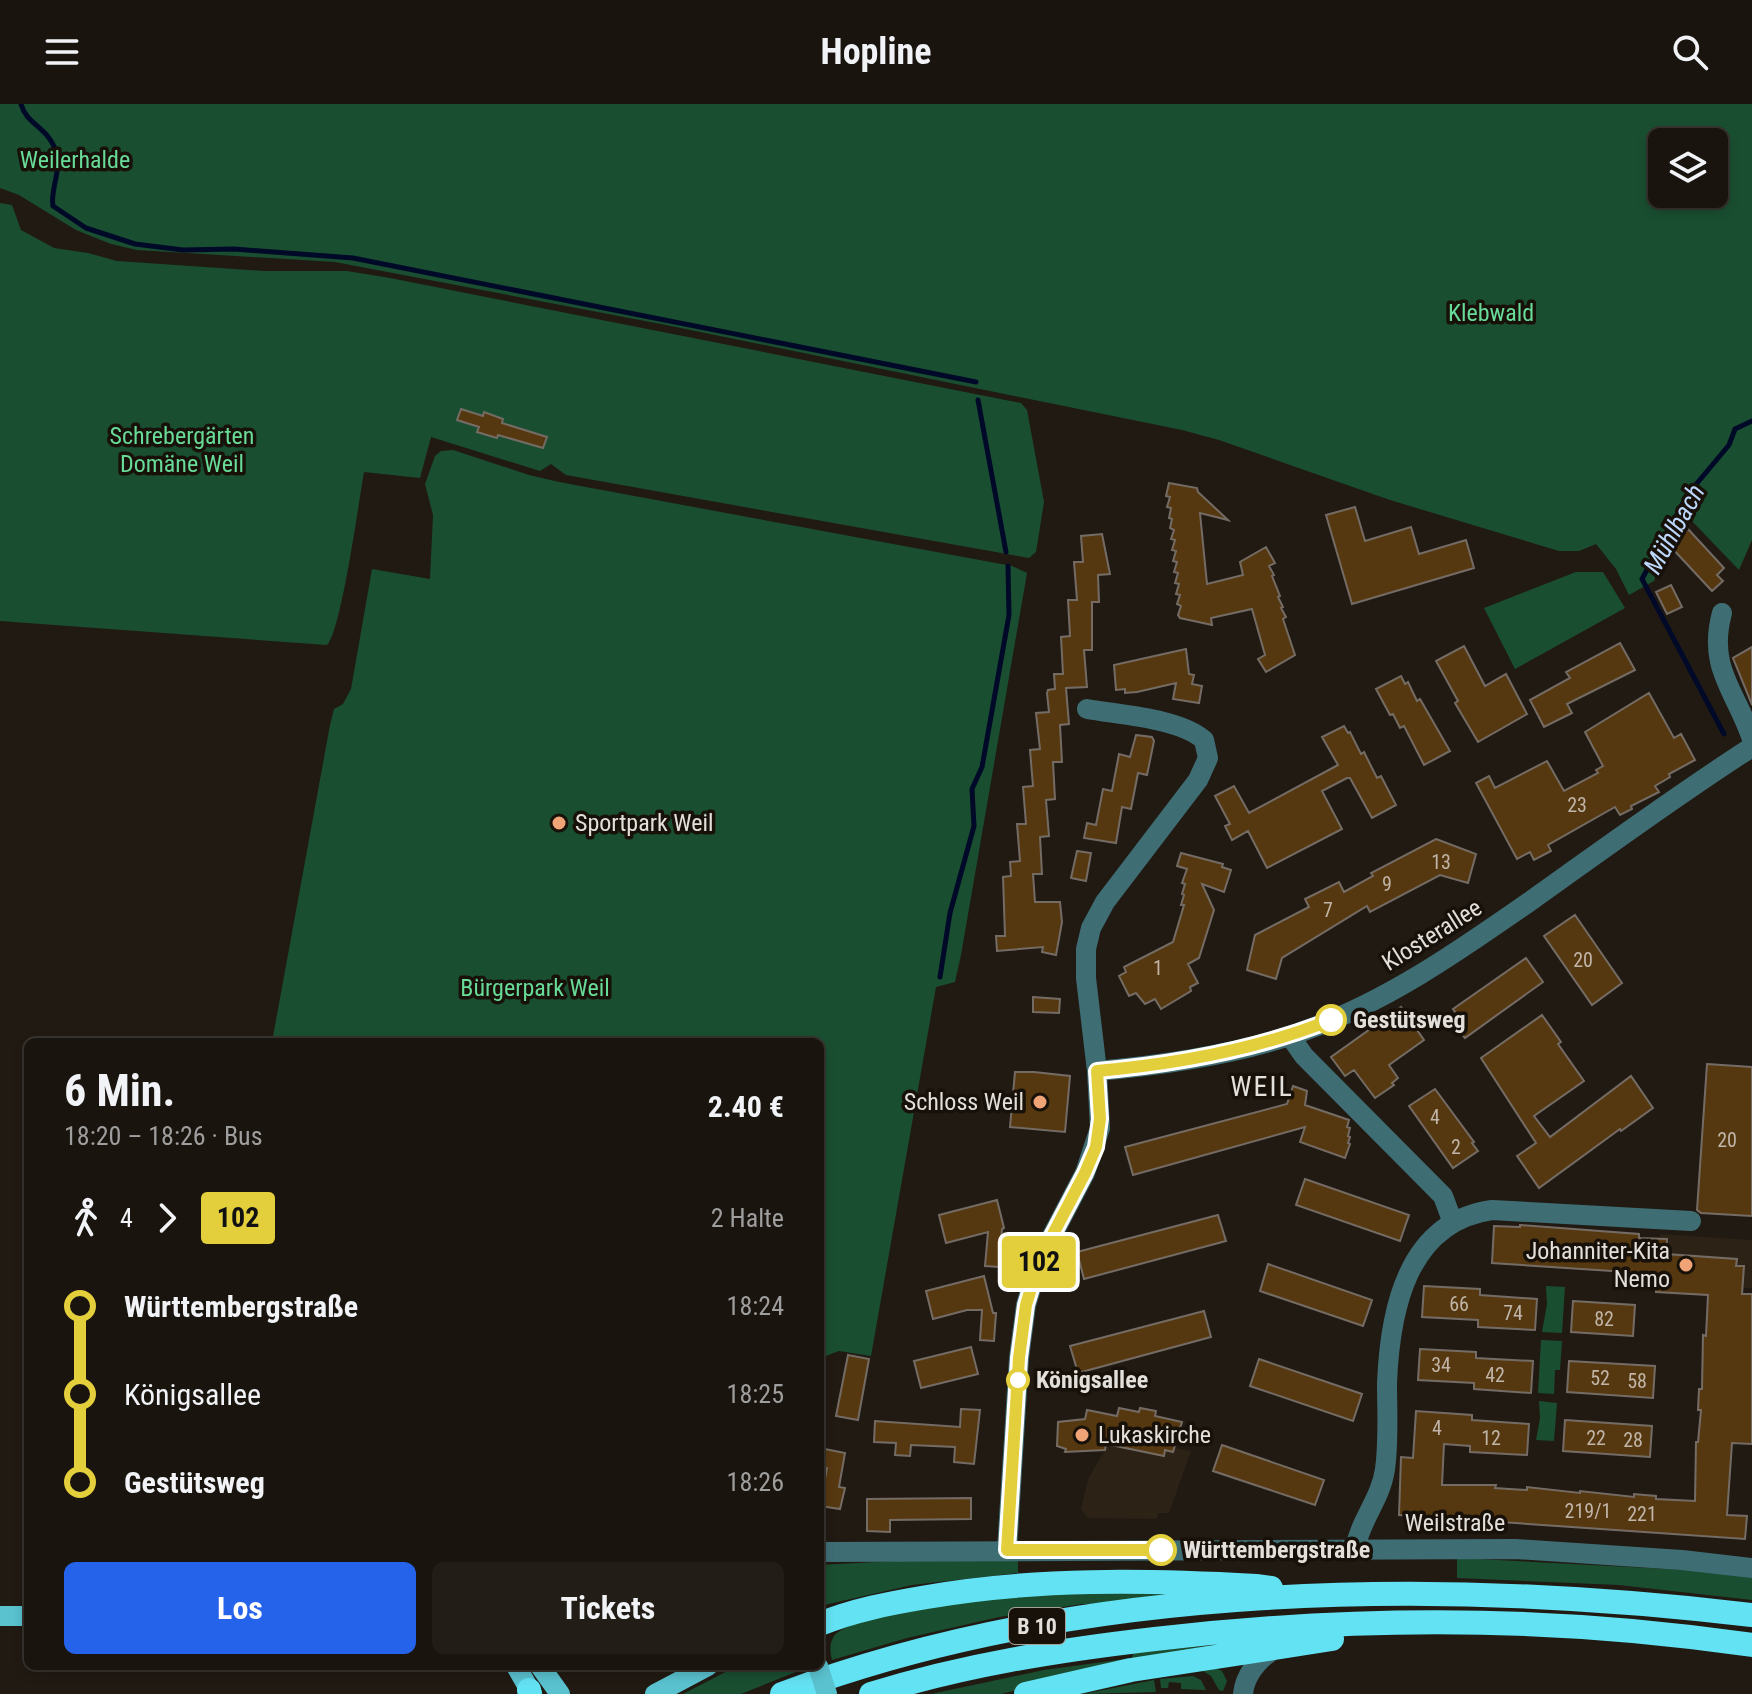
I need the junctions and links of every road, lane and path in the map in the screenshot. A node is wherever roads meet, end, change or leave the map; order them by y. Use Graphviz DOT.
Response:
graph roads {
  1 [pos="1722,613"];
  2 [pos="1087,709"];
  3 [pos="1752,739"];
  4 [pos="1752,747"];
  5 [pos="1290,1036"];
  6 [pos="1097,1071"];
  7 [pos="1691,1221"];
  8 [pos="1453,1223"];
  9 [pos="1355,1549"];
  10 [pos="1007,1550"];
  11 [pos="824,1552"];
  12 [pos="1752,1568"];
  13 [pos="1300,1597"];
  14 [pos="1752,1615"];
  15 [pos="0,1616"];
  16 [pos="24,1616"];
  17 [pos="824,1623"];
  18 [pos="1367,1624"];
  19 [pos="1752,1645"];
  20 [pos="1277,1647"];
  21 [pos="1210,1658"];
  22 [pos="518,1670"];
  23 [pos="543,1670"];
  24 [pos="700,1670"];
  25 [pos="819,1670"];
  26 [pos="1243,1691"];
  27 [pos="530,1693"];
  28 [pos="560,1694"];
  29 [pos="655,1694"];
  30 [pos="782,1694"];
  31 [pos="827,1694"];
  32 [pos="871,1694"];
  33 [pos="1026,1694"];
  1 -- 3 [label="street"];
  2 -- 6 [label="street"];
  4 -- 5 [label="street, Klosterallee"];
  5 -- 6 [label="street, Klosterallee"];
  5 -- 8 [label="street"];
  6 -- 10 [label="street"];
  7 -- 8 [label="street"];
  8 -- 9 [label="street"];
  9 -- 10 [label="street, Weilstraße"];
  9 -- 12 [label="street, Weilstraße"];
  10 -- 11 [label="street, Weilstraße"];
  13 -- 14 [label="highway, B 10"];
  13 -- 17 [label="highway"];
  13 -- 30 [label="highway, B 10"];
  15 -- 16 [label="main road"];
  18 -- 19 [label="highway, B 10"];
  18 -- 20 [label="highway, B 10"];
  18 -- 32 [label="highway, B 10"];
  20 -- 21 [label="highway, B 10"];
  20 -- 26 [label="street"];
  21 -- 26 [label="street"];
  21 -- 33 [label="highway, B 10"];
  22 -- 27 [label="main road"];
  23 -- 28 [label="main road"];
  24 -- 29 [label="main road"];
  25 -- 31 [label="main road, bridge"];
}
